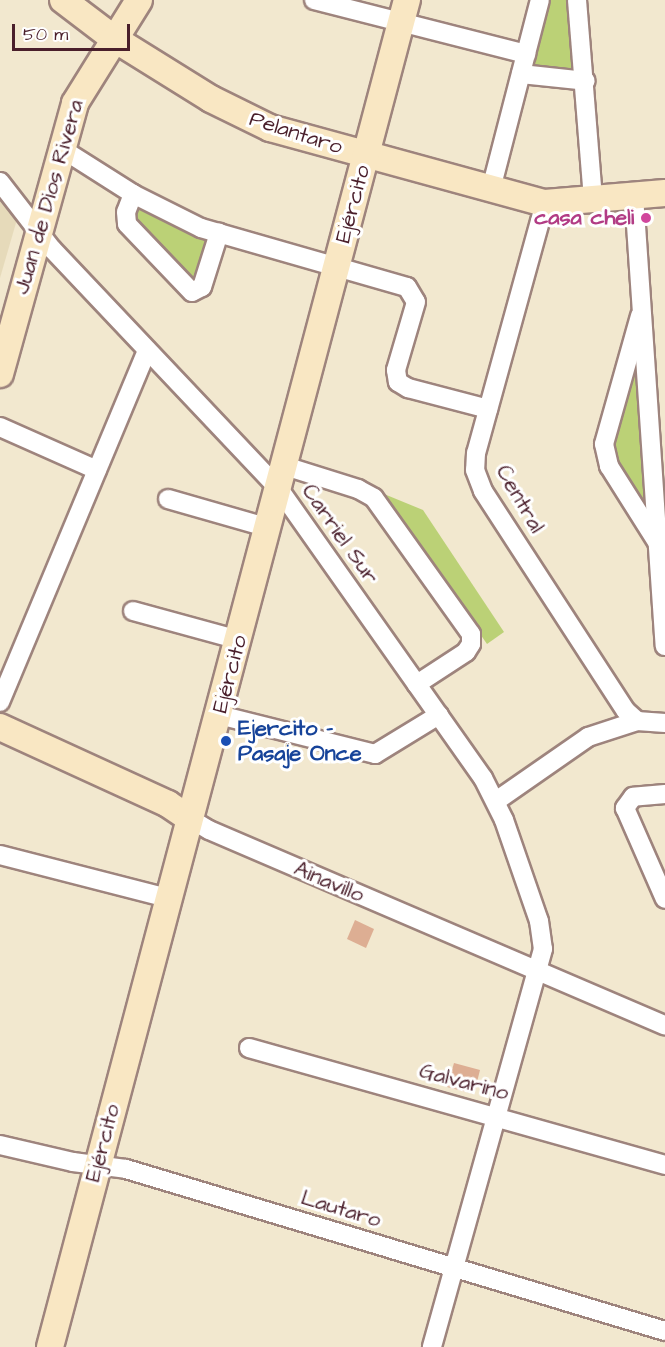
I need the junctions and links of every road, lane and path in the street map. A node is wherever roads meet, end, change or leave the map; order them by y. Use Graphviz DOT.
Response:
graph roads {
  1 [pos="63,0"];
  2 [pos="139,0"];
  3 [pos="314,0"];
  4 [pos="540,0"];
  5 [pos="577,0"];
  6 [pos="404,12"];
  7 [pos="114,38"];
  8 [pos="526,54"];
  9 [pos="520,74"];
  10 [pos="586,81"];
  11 [pos="59,147"];
  12 [pos="366,155"];
  13 [pos="0,182"];
  14 [pos="491,189"];
  15 [pos="665,193"];
  16 [pos="133,194"];
  17 [pos="634,196"];
  18 [pos="593,200"];
  19 [pos="545,203"];
  20 [pos="38,229"];
  21 [pos="219,233"];
  22 [pos="337,267"];
  23 [pos="642,312"];
  24 [pos="147,350"];
  25 [pos="0,374"];
  26 [pos="488,409"];
  27 [pos="0,427"];
  28 [pos="97,470"];
  29 [pos="282,477"];
  30 [pos="168,499"];
  31 [pos="269,528"];
  32 [pos="658,546"];
  33 [pos="133,611"];
  34 [pos="239,640"];
  35 [pos="665,646"];
  36 [pos="417,684"];
  37 [pos="0,702"];
  38 [pos="219,715"];
  39 [pos="439,715"];
  40 [pos="638,721"];
  41 [pos="665,723"];
  42 [pos="2,734"];
  43 [pos="665,795"];
  44 [pos="496,801"];
  45 [pos="189,818"];
  46 [pos="0,855"];
  47 [pos="167,898"];
  48 [pos="665,899"];
  49 [pos="538,971"];
  50 [pos="665,1025"];
  51 [pos="249,1048"];
  52 [pos="496,1116"];
  53 [pos="0,1145"];
  54 [pos="98,1165"];
  55 [pos="665,1165"];
  56 [pos="454,1268"];
  57 [pos="665,1331"];
  58 [pos="50,1347"];
  59 [pos="432,1347"];
  1 -- 7 [label="main road, Pelantaro"];
  2 -- 7 [label="main road, Juan de Dios Rivera"];
  3 -- 6 [label="street"];
  4 -- 8 [label="street"];
  5 -- 10 [label="street"];
  6 -- 8 [label="street"];
  6 -- 12 [label="main road, Ejército"];
  7 -- 11 [label="main road, Juan de Dios Rivera"];
  7 -- 12 [label="main road, Pelantaro"];
  8 -- 9 [label="street"];
  9 -- 10 [label="street"];
  9 -- 14 [label="street"];
  10 -- 18 [label="street"];
  11 -- 16 [label="street"];
  11 -- 20 [label="main road, Juan de Dios Rivera"];
  12 -- 14 [label="main road, Pelantaro"];
  12 -- 22 [label="main road, Ejército"];
  13 -- 20 [label="street, Carriel Sur"];
  14 -- 19 [label="main road, Pelantaro"];
  15 -- 17 [label="main road, Pelantaro"];
  16 -- 21 [label="street"];
  16 -- 21 [label="street"];
  17 -- 18 [label="main road, Pelantaro"];
  17 -- 23 [label="street"];
  18 -- 19 [label="main road, Pelantaro"];
  19 -- 26 [label="street, Central"];
  20 -- 24 [label="street, Carriel Sur"];
  20 -- 25 [label="main road, Juan de Dios Rivera"];
  21 -- 22 [label="street"];
  22 -- 26 [label="street"];
  22 -- 29 [label="main road, Ejército"];
  23 -- 32 [label="street"];
  23 -- 32 [label="street"];
  24 -- 28 [label="street"];
  24 -- 29 [label="street, Carriel Sur"];
  26 -- 40 [label="street, Central"];
  27 -- 28 [label="street"];
  28 -- 37 [label="street"];
  29 -- 31 [label="main road, Ejército"];
  29 -- 36 [label="street, Carriel Sur"];
  29 -- 36 [label="street"];
  30 -- 31 [label="street"];
  31 -- 34 [label="main road, Ejército"];
  32 -- 35 [label="street"];
  33 -- 34 [label="street"];
  34 -- 38 [label="main road, Ejército"];
  36 -- 39 [label="street, Carriel Sur"];
  38 -- 39 [label="street"];
  38 -- 45 [label="main road, Ejército"];
  39 -- 44 [label="street, Carriel Sur"];
  40 -- 41 [label="street"];
  40 -- 44 [label="street"];
  42 -- 45 [label="main road, Ainavillo"];
  43 -- 48 [label="street"];
  44 -- 49 [label="street, Carriel Sur"];
  45 -- 47 [label="main road, Ejército"];
  45 -- 49 [label="street, Ainavillo"];
  46 -- 47 [label="street"];
  47 -- 54 [label="main road, Ejército"];
  49 -- 50 [label="street, Ainavillo"];
  49 -- 52 [label="street, Carriel Sur"];
  51 -- 52 [label="street, Galvarino"];
  52 -- 55 [label="street, Galvarino"];
  52 -- 56 [label="street, Carriel Sur"];
  53 -- 54 [label="street, Lautaro"];
  54 -- 56 [label="street, Lautaro"];
  54 -- 58 [label="main road, Ejército"];
  56 -- 57 [label="street, Lautaro"];
  56 -- 59 [label="street, Carriel Sur"];
}
